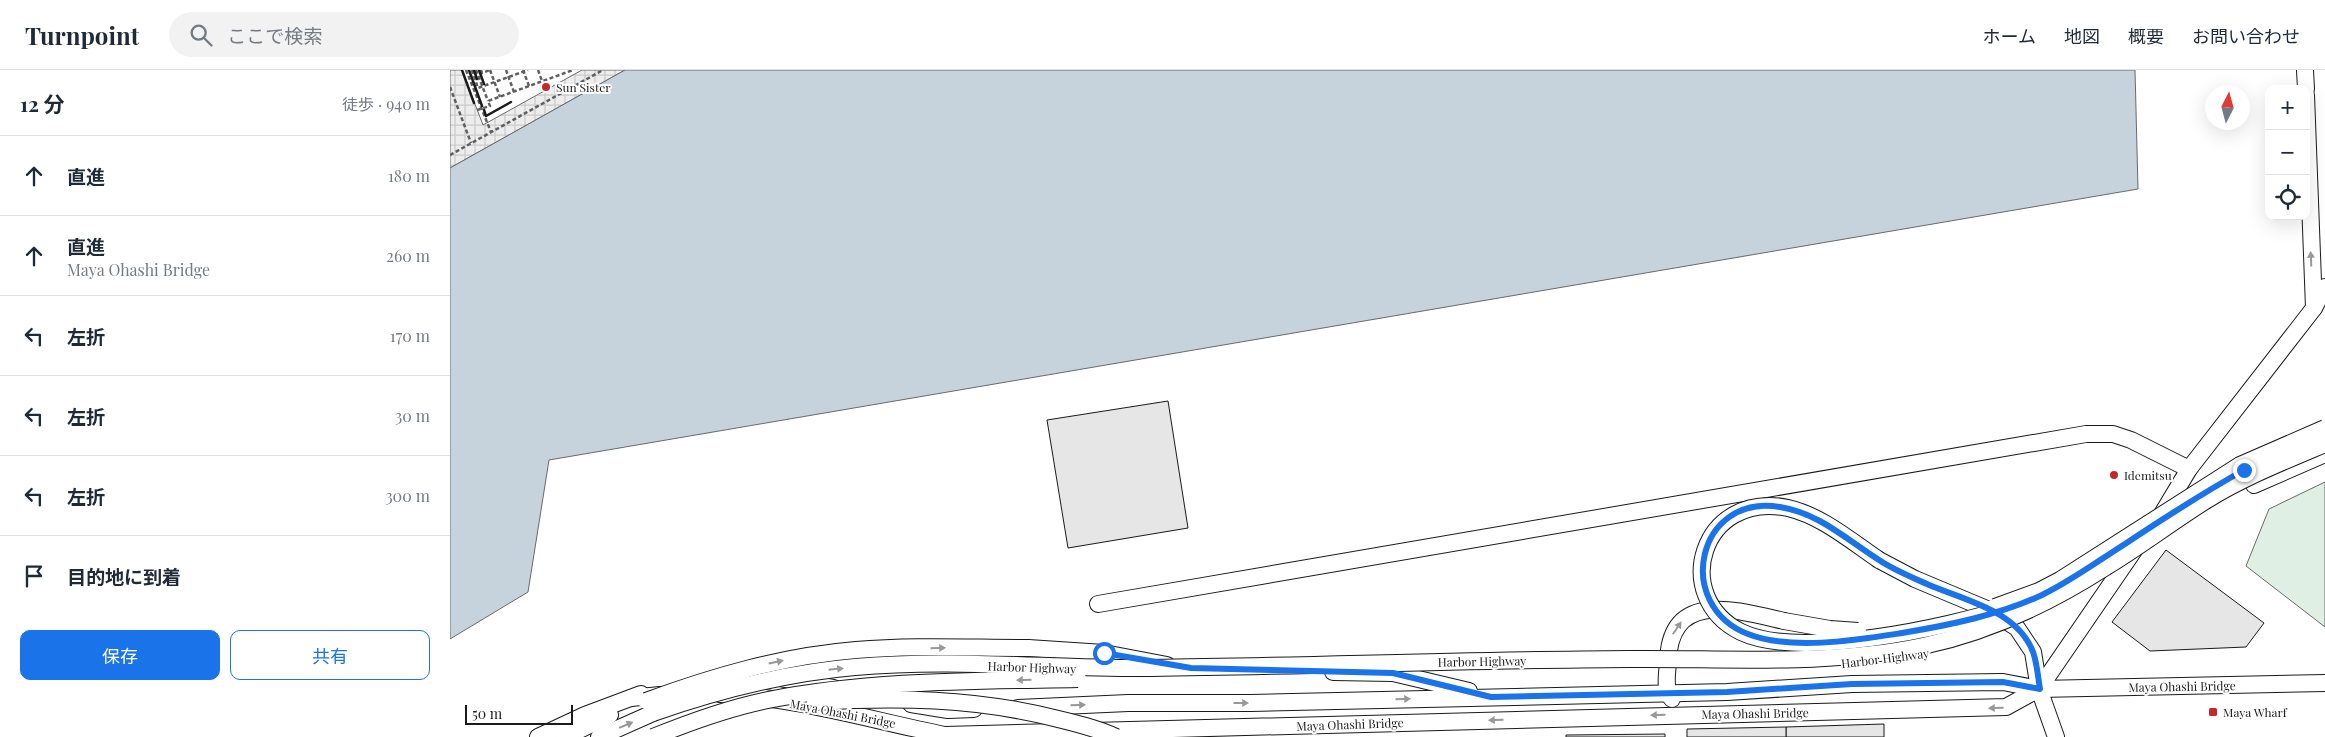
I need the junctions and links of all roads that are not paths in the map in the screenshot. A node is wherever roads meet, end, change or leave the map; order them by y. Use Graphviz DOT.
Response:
graph roads {
  1 [pos="2306,70"];
  2 [pos="2306,85"];
  3 [pos="2308,130"];
  4 [pos="2325,287"];
  5 [pos="2320,311"];
  6 [pos="2325,428"];
  7 [pos="2325,435"];
  8 [pos="2325,444"];
  9 [pos="2325,454"];
  10 [pos="2189,469"];
  11 [pos="1098,604"];
  12 [pos="2325,683"];
  13 [pos="2040,689"];
  14 [pos="1667,692"];
  15 [pos="1491,697"];
  16 [pos="631,698"];
  17 [pos="1206,703"];
  18 [pos="925,708"];
  19 [pos="1873,710"];
  20 [pos="1209,733"];
  21 [pos="945,736"];
  22 [pos="538,737"];
  23 [pos="565,737"];
  24 [pos="599,737"];
  25 [pos="652,737"];
  26 [pos="669,737"];
  27 [pos="1116,737"];
  28 [pos="2056,737"];
  1 -- 2 [label="street"];
  5 -- 3 [label="street, one-way"];
  4 -- 5 [label="street"];
  5 -- 10 [label="street"];
  14 -- 6 [label="street, one-way, bridge"];
  7 -- 13 [label="street, bridge"];
  24 -- 8 [label="street, Harbor Highway, one-way, bridge"];
  9 -- 25 [label="street, Harbor Highway, one-way, bridge"];
  10 -- 11 [label="street"];
  10 -- 13 [label="street"];
  12 -- 13 [label="street, Maya Ohashi Bridge"];
  13 -- 14 [label="street, Maya Ohashi Bridge"];
  13 -- 19 [label="street, Maya Ohashi Bridge, one-way"];
  13 -- 28 [label="street"];
  14 -- 15 [label="street, Maya Ohashi Bridge"];
  14 -- 19 [label="street"];
  17 -- 15 [label="street, Maya Ohashi Bridge, one-way"];
  23 -- 15 [label="street, one-way, bridge"];
  16 -- 18 [label="street, Maya Ohashi Bridge"];
  16 -- 21 [label="street, Maya Ohashi Bridge"];
  16 -- 22 [label="street, Maya Ohashi Bridge"];
  18 -- 17 [label="street, Maya Ohashi Bridge, one-way"];
  17 -- 20 [label="street"];
  18 -- 21 [label="street"];
  19 -- 20 [label="street, Maya Ohashi Bridge, one-way"];
  20 -- 21 [label="street, Maya Ohashi Bridge"];
  26 -- 27 [label="street, bridge"];
}
